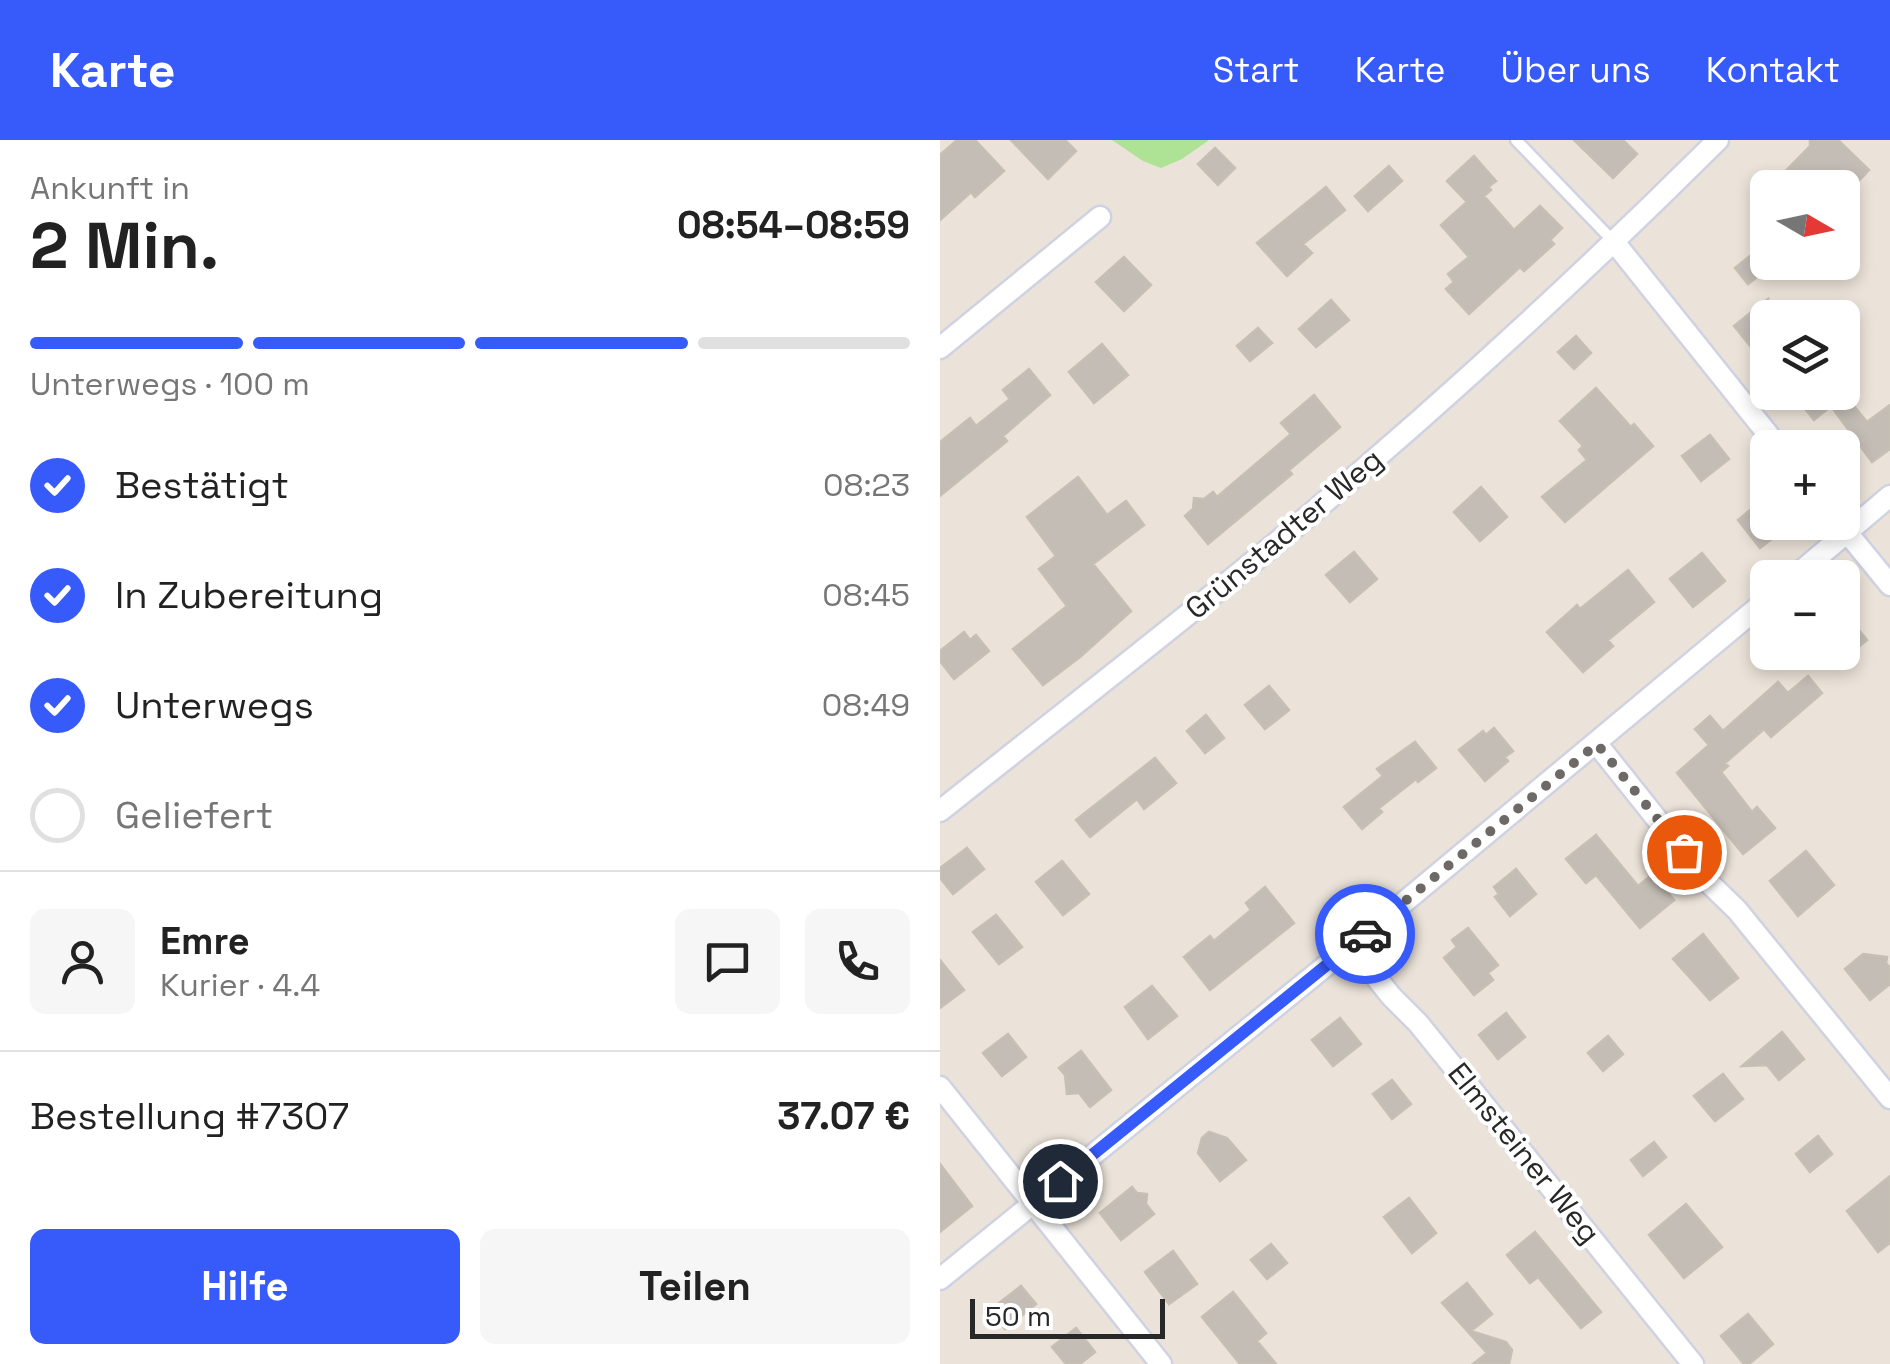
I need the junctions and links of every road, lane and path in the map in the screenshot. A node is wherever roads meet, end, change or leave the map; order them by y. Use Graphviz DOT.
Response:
graph roads {
  1 [pos="1516,140"];
  2 [pos="1718,140"];
  3 [pos="1100,217"];
  4 [pos="1614,243"];
  5 [pos="940,348"];
  6 [pos="1765,430"];
  7 [pos="1890,496"];
  8 [pos="1860,516"];
  9 [pos="1831,540"];
  10 [pos="1854,540"];
  11 [pos="1811,560"];
  12 [pos="1890,585"];
  13 [pos="1750,614"];
  14 [pos="1597,744"];
  15 [pos="940,812"];
  16 [pos="1351,946"];
  17 [pos="940,1087"];
  18 [pos="1890,1098"];
  19 [pos="1033,1204"];
  20 [pos="940,1279"];
  21 [pos="1162,1364"];
  22 [pos="1693,1364"];
  1 -- 4 [label="lane"];
  2 -- 4 [label="street, Grünstadter Weg"];
  3 -- 5 [label="street"];
  4 -- 6 [label="street"];
  4 -- 15 [label="street, Grünstadter Weg"];
  7 -- 8 [label="street"];
  9 -- 11 [label="street"];
  10 -- 12 [label="street"];
  13 -- 14 [label="street"];
  14 -- 16 [label="street"];
  14 -- 18 [label="street"];
  16 -- 19 [label="street"];
  16 -- 22 [label="street, Elmsteiner Weg"];
  17 -- 19 [label="street"];
  19 -- 20 [label="street"];
  19 -- 21 [label="street"];
}
